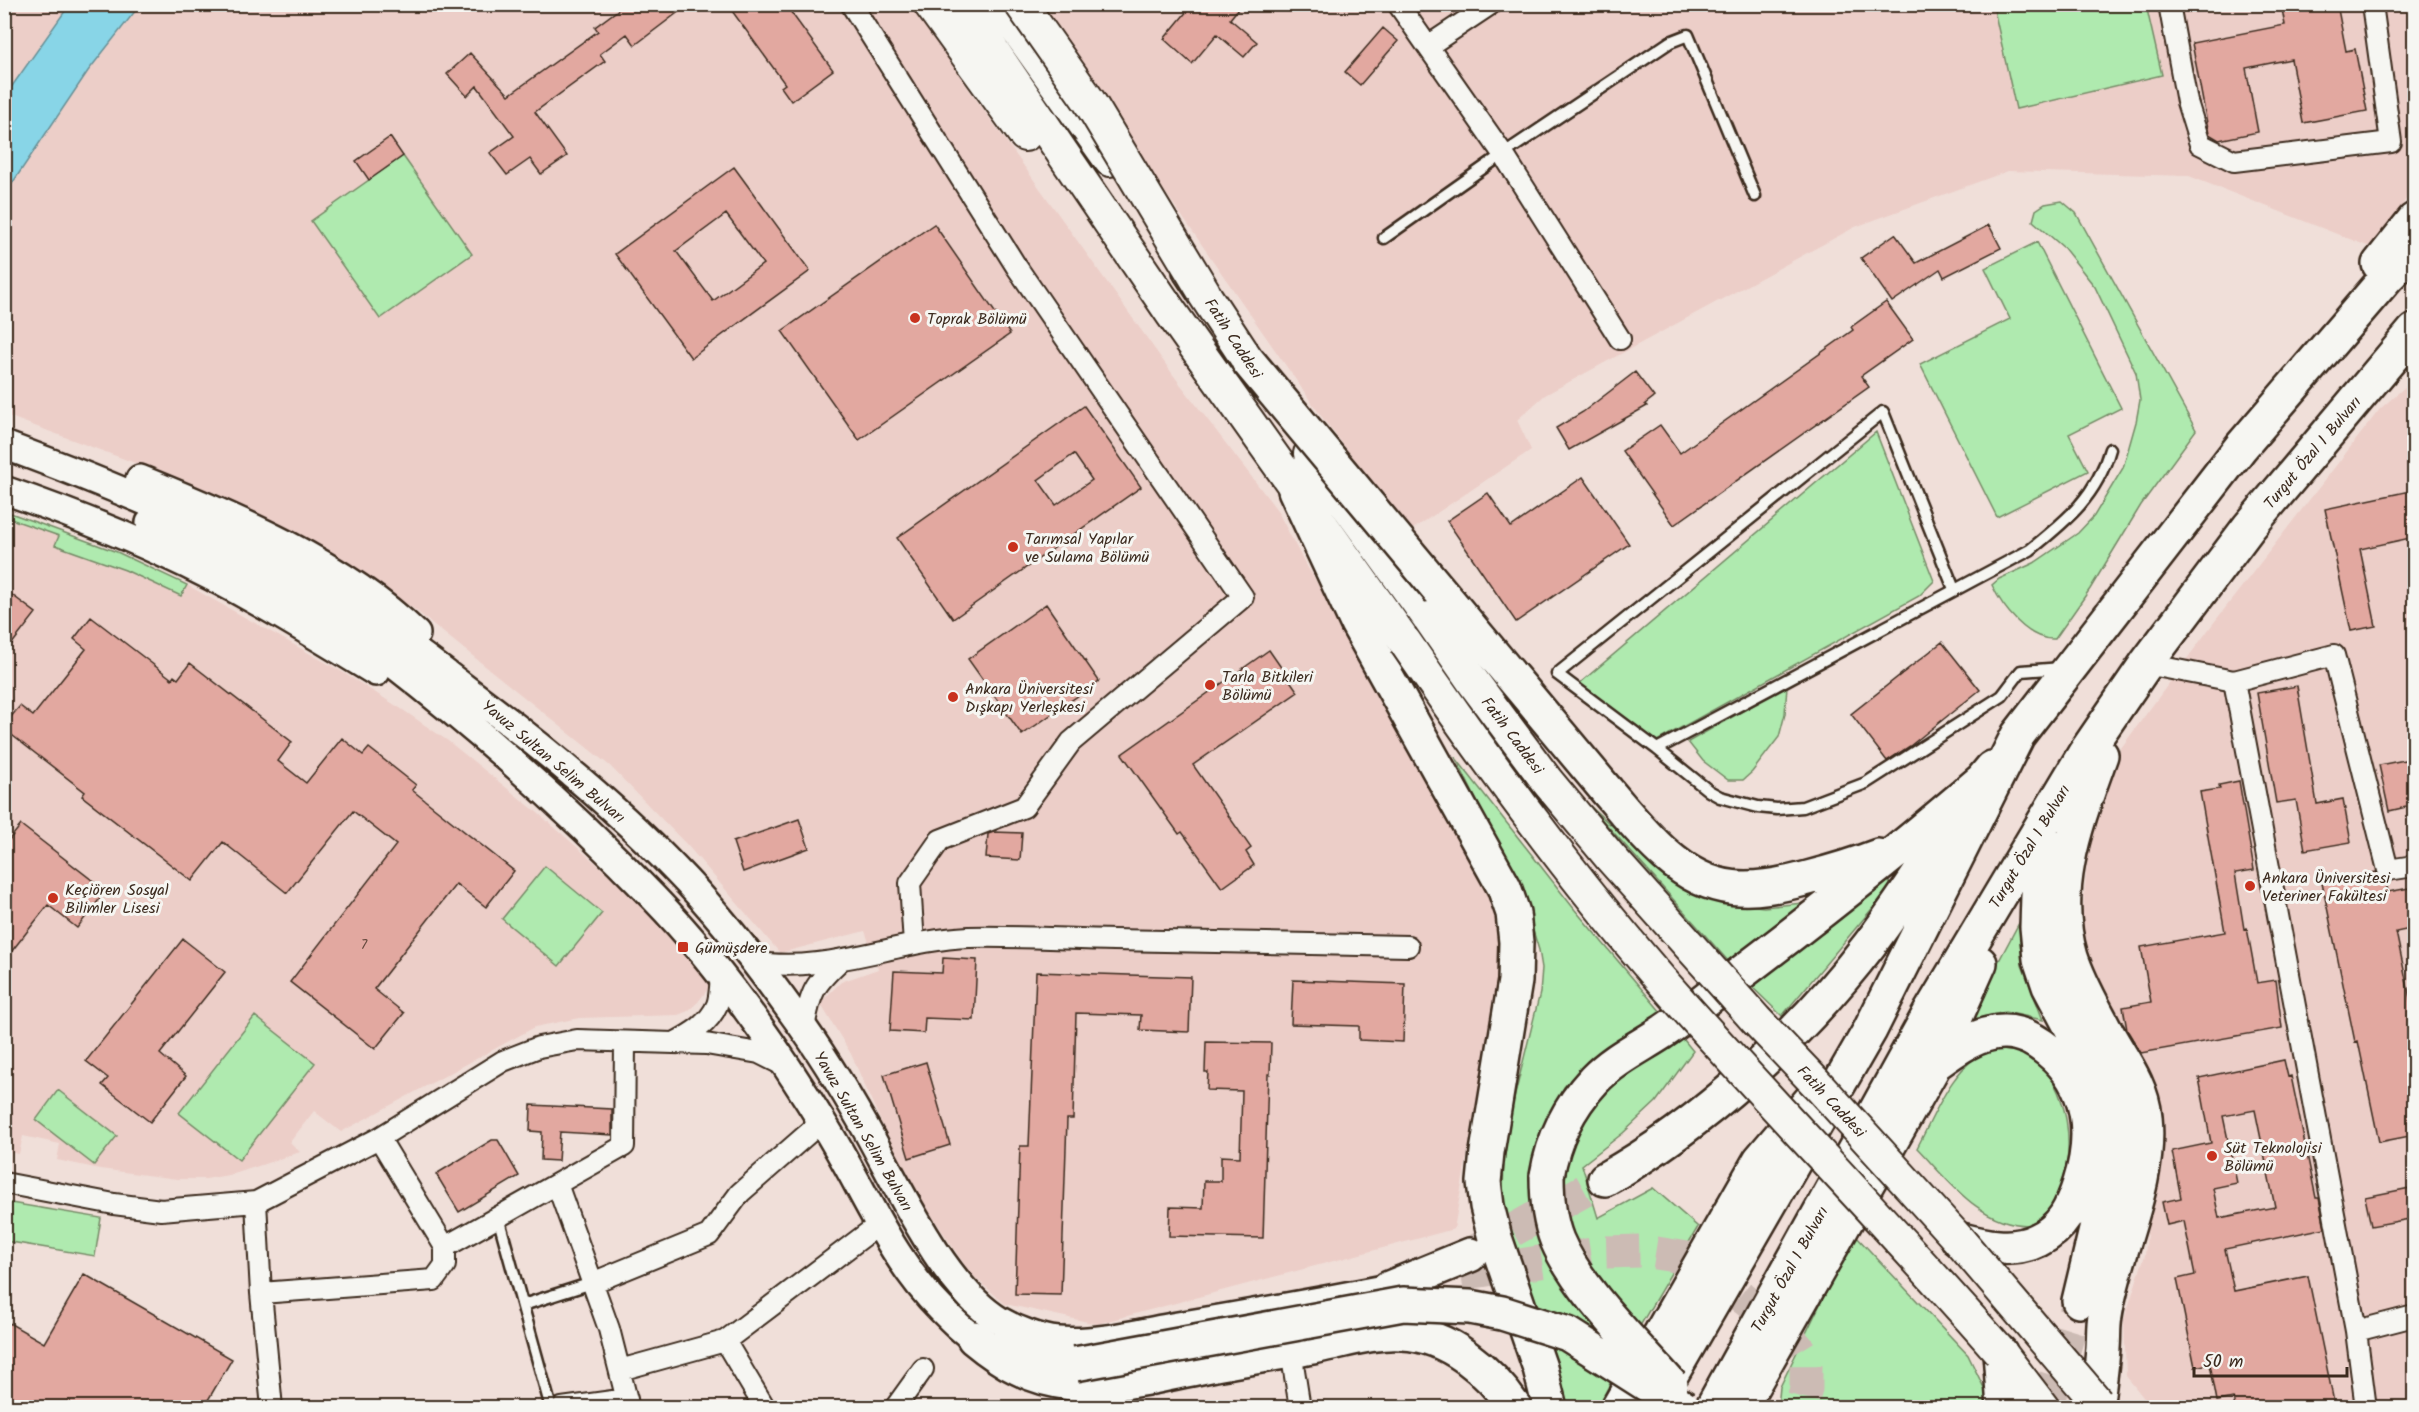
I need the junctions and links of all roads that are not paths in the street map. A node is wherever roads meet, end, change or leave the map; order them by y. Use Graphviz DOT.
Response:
graph roads {
  1 [pos="851,4"];
  2 [pos="930,4"];
  3 [pos="961,4"];
  4 [pos="999,4"];
  5 [pos="1021,4"];
  6 [pos="1398,4"];
  7 [pos="1491,4"];
  8 [pos="2169,4"];
  9 [pos="2372,4"];
  10 [pos="1428,46"];
  11 [pos="1503,154"];
  12 [pos="1755,196"];
  13 [pos="2415,220"];
  14 [pos="1384,238"];
  15 [pos="2415,250"];
  16 [pos="1204,292"];
  17 [pos="1172,314"];
  18 [pos="2413,334"];
  19 [pos="1620,339"];
  20 [pos="1248,361"];
  21 [pos="4,428"];
  22 [pos="4,445"];
  23 [pos="2110,450"];
  24 [pos="4,464"];
  25 [pos="4,490"];
  26 [pos="1295,490"];
  27 [pos="1954,589"];
  28 [pos="2146,664"];
  29 [pos="2062,668"];
  30 [pos="432,679"];
  31 [pos="2234,681"];
  32 [pos="2120,701"];
  33 [pos="2018,735"];
  34 [pos="1657,749"];
  35 [pos="2093,777"];
  36 [pos="1982,780"];
  37 [pos="1907,844"];
  38 [pos="2026,853"];
  39 [pos="2415,866"];
  40 [pos="914,944"];
  41 [pos="1408,946"];
  42 [pos="842,959"];
  43 [pos="754,962"];
  44 [pos="721,976"];
  45 [pos="804,1029"];
  46 [pos="1870,1030"];
  47 [pos="625,1043"];
  48 [pos="674,1043"];
  49 [pos="1935,1064"];
  50 [pos="786,1067"];
  51 [pos="812,1130"];
  52 [pos="379,1138"];
  53 [pos="1605,1179"];
  54 [pos="4,1183"];
  55 [pos="557,1184"];
  56 [pos="256,1202"];
  57 [pos="498,1217"];
  58 [pos="869,1232"];
  59 [pos="1958,1239"];
  60 [pos="445,1247"];
  61 [pos="1466,1265"];
  62 [pos="592,1283"];
  63 [pos="1389,1288"];
  64 [pos="261,1293"];
  65 [pos="2079,1301"];
  66 [pos="1800,1302"];
  67 [pos="523,1305"];
  68 [pos="2415,1316"];
  69 [pos="2356,1330"];
  70 [pos="974,1338"];
  71 [pos="725,1341"];
  72 [pos="1291,1351"];
  73 [pos="2000,1352"];
  74 [pos="1075,1364"];
  75 [pos="923,1369"];
  76 [pos="620,1370"];
  77 [pos="1111,1395"];
  78 [pos="628,1403"];
  79 [pos="2099,1405"];
  80 [pos="272,1407"];
  81 [pos="551,1407"];
  82 [pos="562,1407"];
  83 [pos="765,1407"];
  84 [pos="895,1407"];
  85 [pos="1300,1407"];
  86 [pos="1515,1407"];
  87 [pos="1550,1407"];
  88 [pos="1618,1407"];
  89 [pos="1652,1407"];
  90 [pos="1684,1407"];
  91 [pos="1691,1407"];
  92 [pos="1712,1407"];
  93 [pos="1740,1407"];
  94 [pos="1763,1407"];
  95 [pos="2004,1407"];
  96 [pos="2043,1407"];
  97 [pos="2366,1407"];
  1 -- 40 [label="street"];
  2 -- 17 [label="main road"];
  3 -- 17 [label="main road"];
  4 -- 16 [label="main road, Fatih Caddesi, bridge"];
  5 -- 16 [label="main road, bridge"];
  6 -- 10 [label="street"];
  7 -- 10 [label="street"];
  8 -- 9 [label="street"];
  10 -- 11 [label="street"];
  11 -- 12 [label="lane"];
  11 -- 14 [label="lane"];
  11 -- 19 [label="street"];
  13 -- 29 [label="highway"];
  15 -- 33 [label="highway"];
  16 -- 20 [label="main road, Fatih Caddesi"];
  17 -- 26 [label="main road"];
  18 -- 28 [label="highway, Turgut Özal 1 Bulvarı"];
  20 -- 37 [label="highway, bridge"];
  20 -- 59 [label="main road, Fatih Caddesi, bridge"];
  21 -- 30 [label="main road"];
  22 -- 30 [label="main road"];
  23 -- 27 [label="lane"];
  24 -- 30 [label="main road"];
  25 -- 30 [label="main road"];
  26 -- 73 [label="main road, bridge"];
  26 -- 87 [label="highway"];
  27 -- 34 [label="lane"];
  27 -- 34 [label="lane"];
  28 -- 31 [label="street"];
  28 -- 32 [label="highway, Turgut Özal 1 Bulvarı"];
  29 -- 33 [label="highway"];
  29 -- 34 [label="lane"];
  30 -- 43 [label="main road, Yavuz Sultan Selim Bulvarı"];
  30 -- 44 [label="main road, Yavuz Sultan Selim Bulvarı"];
  31 -- 39 [label="street"];
  31 -- 69 [label="street"];
  32 -- 35 [label="highway"];
  32 -- 38 [label="highway, Turgut Özal 1 Bulvarı"];
  33 -- 36 [label="highway"];
  33 -- 46 [label="highway"];
  35 -- 65 [label="highway"];
  35 -- 79 [label="highway"];
  36 -- 37 [label="highway"];
  36 -- 53 [label="highway"];
  37 -- 91 [label="highway, bridge"];
  38 -- 49 [label="highway, Turgut Özal 1 Bulvarı"];
  38 -- 92 [label="highway, Turgut Özal 1 Bulvarı"];
  40 -- 41 [label="street"];
  40 -- 42 [label="street"];
  42 -- 43 [label="street"];
  42 -- 45 [label="street"];
  43 -- 45 [label="main road, Yavuz Sultan Selim Bulvarı"];
  44 -- 48 [label="street"];
  44 -- 50 [label="main road, Yavuz Sultan Selim Bulvarı"];
  45 -- 63 [label="main road, Yavuz Sultan Selim Bulvarı"];
  46 -- 88 [label="highway"];
  46 -- 89 [label="highway"];
  47 -- 48 [label="street"];
  47 -- 52 [label="street"];
  47 -- 55 [label="street"];
  48 -- 50 [label="street"];
  49 -- 59 [label="highway"];
  49 -- 66 [label="highway, Turgut Özal 1 Bulvarı"];
  50 -- 70 [label="main road, Yavuz Sultan Selim Bulvarı"];
  51 -- 62 [label="street"];
  52 -- 56 [label="street"];
  52 -- 60 [label="street"];
  54 -- 56 [label="street"];
  55 -- 57 [label="street"];
  55 -- 62 [label="street"];
  56 -- 64 [label="street"];
  57 -- 60 [label="street"];
  57 -- 67 [label="lane"];
  58 -- 71 [label="street"];
  59 -- 79 [label="main road, Fatih Caddesi, bridge"];
  60 -- 64 [label="street"];
  61 -- 63 [label="highway"];
  62 -- 67 [label="lane"];
  62 -- 76 [label="street"];
  64 -- 80 [label="street"];
  66 -- 93 [label="highway, Turgut Özal 1 Bulvarı"];
  66 -- 94 [label="highway"];
  67 -- 81 [label="lane"];
  68 -- 69 [label="street"];
  69 -- 97 [label="street"];
  70 -- 74 [label="main road, Yavuz Sultan Selim Bulvarı"];
  70 -- 77 [label="highway"];
  71 -- 76 [label="street"];
  71 -- 83 [label="street"];
  72 -- 77 [label="highway"];
  72 -- 85 [label="street"];
  72 -- 86 [label="highway"];
  73 -- 95 [label="highway"];
  73 -- 96 [label="main road"];
  74 -- 90 [label="highway, bridge"];
  75 -- 84 [label="street"];
  76 -- 78 [label="street"];
  78 -- 82 [label="street"];
}
